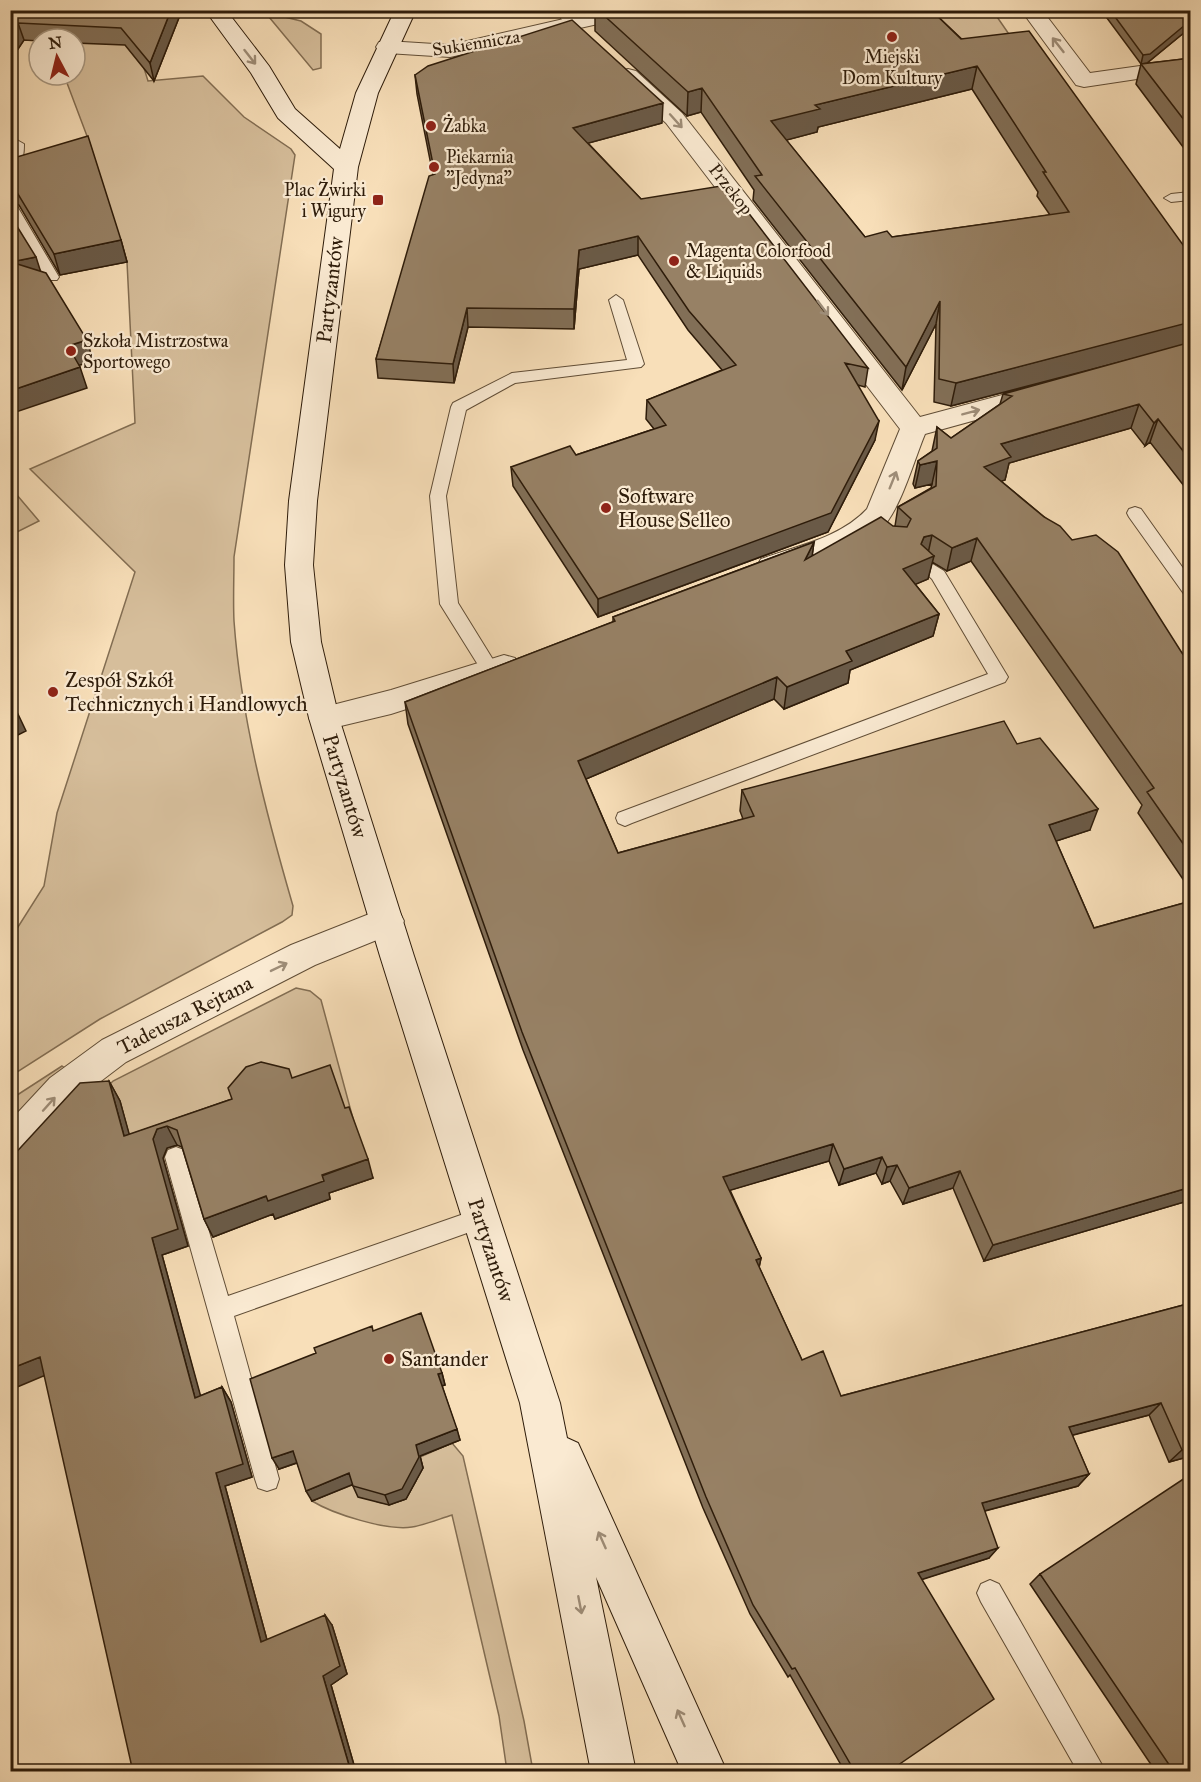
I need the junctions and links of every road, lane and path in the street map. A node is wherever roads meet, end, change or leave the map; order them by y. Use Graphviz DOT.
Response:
graph roads {
  1 [pos="214,10"];
  2 [pos="406,10"];
  3 [pos="634,10"];
  4 [pos="1031,10"];
  5 [pos="574,25"];
  6 [pos="387,47"];
  7 [pos="615,64"];
  8 [pos="1191,65"];
  9 [pos="17,144"];
  10 [pos="346,167"];
  11 [pos="10,173"];
  12 [pos="1191,196"];
  13 [pos="1171,198"];
  14 [pos="10,206"];
  15 [pos="52,277"];
  16 [pos="616,300"];
  17 [pos="1066,387"];
  18 [pos="914,428"];
  19 [pos="1135,513"];
  20 [pos="926,566"];
  21 [pos="746,575"];
  22 [pos="1191,590"];
  23 [pos="526,657"];
  24 [pos="491,671"];
  25 [pos="324,718"];
  26 [pos="625,818"];
  27 [pos="387,921"];
  28 [pos="10,1148"];
  29 [pos="176,1157"];
  30 [pos="481,1218"];
  31 [pos="220,1310"];
  32 [pos="540,1403"];
  33 [pos="267,1479"];
  34 [pos="990,1593"];
  35 [pos="614,1772"];
  36 [pos="705,1772"];
  37 [pos="1093,1772"];
  1 -- 10 [label="street, one-way"];
  2 -- 6 [label="street, Partyzantów"];
  3 -- 5 [label="street, Sukiennicza"];
  8 -- 4 [label="street, one-way"];
  5 -- 6 [label="street, Sukiennicza"];
  6 -- 10 [label="street, Partyzantów"];
  7 -- 18 [label="street, Przekop, one-way"];
  9 -- 11 [label="lane"];
  10 -- 25 [label="street, Partyzantów"];
  12 -- 13 [label="lane"];
  14 -- 15 [label="lane"];
  16 -- 24 [label="lane"];
  18 -- 17 [label="street, one-way"];
  21 -- 18 [label="street, one-way"];
  19 -- 22 [label="lane"];
  20 -- 26 [label="lane"];
  23 -- 24 [label="street"];
  24 -- 25 [label="street"];
  25 -- 27 [label="street, Partyzantów"];
  28 -- 27 [label="street, Tadeusza Rejtana, one-way"];
  27 -- 30 [label="street, Partyzantów"];
  29 -- 31 [label="lane"];
  30 -- 31 [label="lane"];
  30 -- 32 [label="street, Partyzantów"];
  31 -- 33 [label="lane"];
  32 -- 35 [label="street, Partyzantów, one-way"];
  36 -- 32 [label="street, Partyzantów, one-way"];
  34 -- 37 [label="lane"];
}
